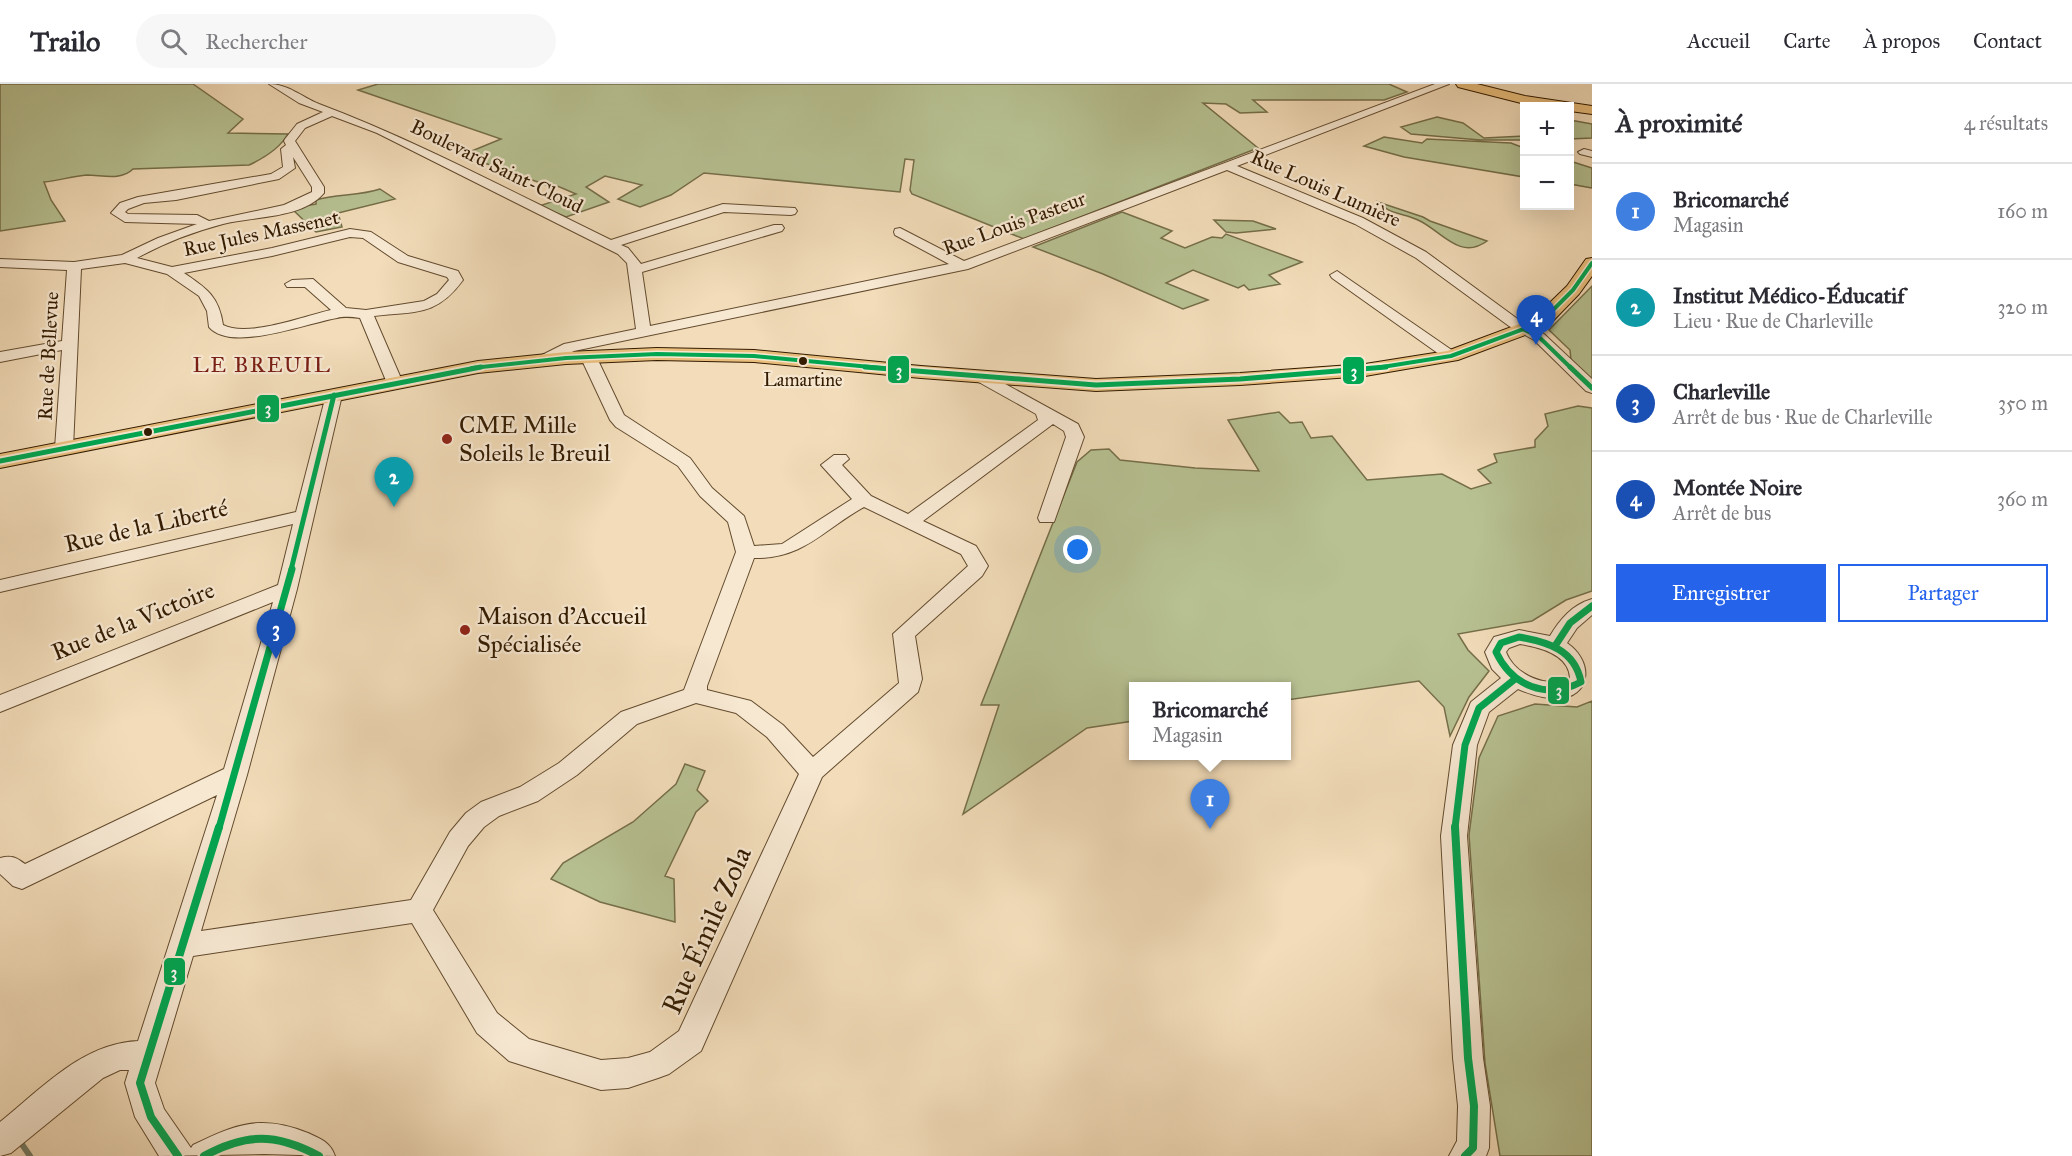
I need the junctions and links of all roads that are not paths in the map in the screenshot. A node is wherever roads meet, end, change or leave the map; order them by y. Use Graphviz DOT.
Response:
graph roads {
  1 [pos="274,84"];
  2 [pos="1444,84"];
  3 [pos="1462,84"];
  4 [pos="1592,110"];
  5 [pos="330,113"];
  6 [pos="293,145"];
  7 [pos="1227,166"];
  8 [pos="791,211"];
  9 [pos="208,225"];
  10 [pos="778,228"];
  11 [pos="900,232"];
  12 [pos="611,244"];
  13 [pos="125,259"];
  14 [pos="0,263"];
  15 [pos="1592,263"];
  16 [pos="54,266"];
  17 [pos="74,266"];
  18 [pos="963,266"];
  19 [pos="636,270"];
  20 [pos="172,271"];
  21 [pos="1337,275"];
  22 [pos="0,277"];
  23 [pos="292,284"];
  24 [pos="342,312"];
  25 [pos="366,314"];
  26 [pos="1525,330"];
  27 [pos="644,332"];
  28 [pos="70,344"];
  29 [pos="579,352"];
  30 [pos="1451,356"];
  31 [pos="0,357"];
  32 [pos="981,377"];
  33 [pos="395,383"];
  34 [pos="1592,388"];
  35 [pos="334,395"];
  36 [pos="1047,416"];
  37 [pos="64,448"];
  38 [pos="840,459"];
  39 [pos="0,461"];
  40 [pos="864,500"];
  41 [pos="304,516"];
  42 [pos="1047,518"];
  43 [pos="910,521"];
  44 [pos="746,552"];
  45 [pos="0,586"];
  46 [pos="287,589"];
  47 [pos="1592,606"];
  48 [pos="1554,646"];
  49 [pos="1515,679"];
  50 [pos="695,695"];
  51 [pos="0,704"];
  52 [pos="813,772"];
  53 [pos="235,775"];
  54 [pos="9,866"];
  55 [pos="419,910"];
  56 [pos="182,946"];
  57 [pos="148,1055"];
  58 [pos="0,1142"];
  59 [pos="178,1156"];
  60 [pos="204,1156"];
  61 [pos="319,1156"];
  62 [pos="1465,1156"];
  1 -- 5 [label="street, Boulevard Saint-Cloud"];
  2 -- 7 [label="street, Rue Louis Pasteur"];
  3 -- 4 [label="main road"];
  5 -- 6 [label="street"];
  5 -- 12 [label="street, Boulevard Saint-Cloud"];
  6 -- 9 [label="street"];
  6 -- 9 [label="street"];
  7 -- 18 [label="street, Rue Louis Pasteur"];
  7 -- 26 [label="street, Rue Louis Lumière"];
  8 -- 12 [label="street"];
  9 -- 13 [label="street"];
  10 -- 19 [label="street"];
  11 -- 18 [label="street"];
  12 -- 19 [label="street, Boulevard Saint-Cloud"];
  13 -- 17 [label="street"];
  13 -- 20 [label="street"];
  14 -- 16 [label="street"];
  15 -- 26 [label="main road"];
  16 -- 17 [label="street"];
  16 -- 22 [label="street"];
  17 -- 28 [label="street, Rue de Bellevue"];
  18 -- 27 [label="street, Rue Louis Pasteur"];
  19 -- 27 [label="street"];
  20 -- 24 [label="street"];
  20 -- 25 [label="street, Rue Jules Massenet"];
  21 -- 30 [label="street"];
  23 -- 24 [label="street"];
  24 -- 25 [label="street"];
  25 -- 33 [label="street"];
  26 -- 30 [label="main road"];
  26 -- 34 [label="street, Rue Louis Lumière"];
  27 -- 29 [label="street, Rue Louis Pasteur"];
  28 -- 31 [label="street"];
  28 -- 37 [label="street, Rue de Bellevue"];
  29 -- 32 [label="main road"];
  29 -- 33 [label="main road"];
  29 -- 44 [label="street"];
  30 -- 32 [label="main road"];
  32 -- 36 [label="street"];
  33 -- 35 [label="main road"];
  35 -- 37 [label="main road"];
  35 -- 41 [label="street"];
  36 -- 42 [label="street"];
  36 -- 43 [label="street"];
  37 -- 39 [label="main road"];
  38 -- 40 [label="street, Rue Émile Zola"];
  40 -- 43 [label="street, Rue Émile Zola"];
  40 -- 44 [label="street"];
  41 -- 45 [label="street, Rue de la Liberté"];
  41 -- 46 [label="street"];
  43 -- 52 [label="street, Rue Émile Zola"];
  44 -- 50 [label="street"];
  46 -- 51 [label="street, Rue de la Victoire"];
  46 -- 53 [label="street"];
  47 -- 48 [label="street"];
  48 -- 49 [label="street"];
  48 -- 49 [label="street"];
  49 -- 62 [label="street"];
  50 -- 52 [label="street"];
  50 -- 55 [label="street"];
  52 -- 55 [label="street, Rue Émile Zola"];
  53 -- 54 [label="street"];
  53 -- 56 [label="street"];
  55 -- 56 [label="street"];
  56 -- 57 [label="street"];
  57 -- 58 [label="street"];
  57 -- 59 [label="street"];
  60 -- 61 [label="street"];
}
